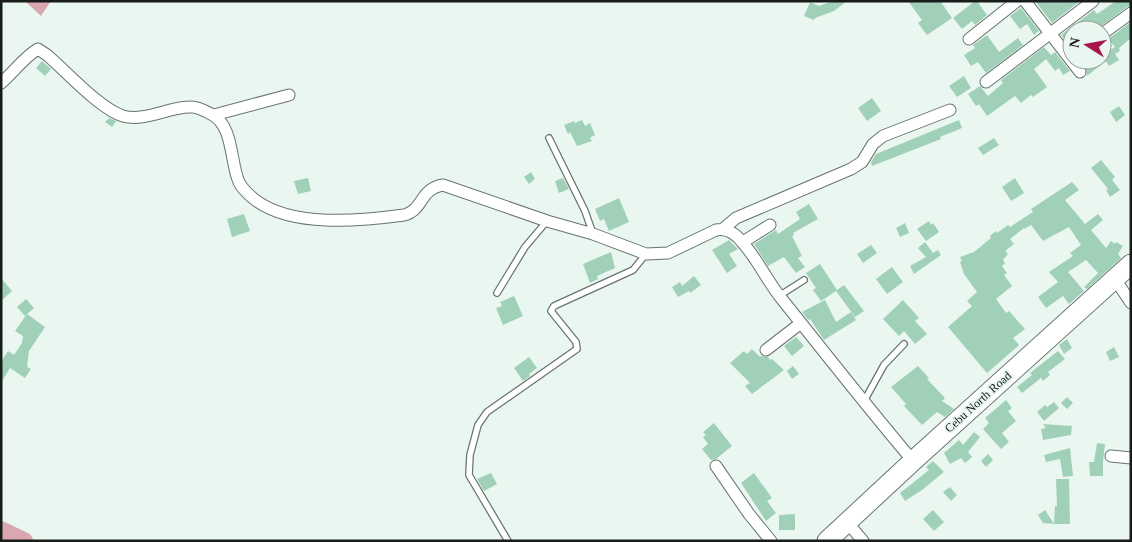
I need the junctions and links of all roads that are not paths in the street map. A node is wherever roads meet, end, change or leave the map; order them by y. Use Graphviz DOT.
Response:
graph roads {
  1 [pos="1017,1"];
  2 [pos="1025,1"];
  3 [pos="1093,1"];
  4 [pos="1131,13"];
  5 [pos="1112,27"];
  6 [pos="1050,33"];
  7 [pos="969,39"];
  8 [pos="1062,47"];
  9 [pos="986,82"];
  10 [pos="1,83"];
  11 [pos="289,94"];
  12 [pos="950,110"];
  13 [pos="214,116"];
  14 [pos="550,138"];
  15 [pos="547,221"];
  16 [pos="770,225"];
  17 [pos="723,229"];
  18 [pos="593,234"];
  19 [pos="743,242"];
  20 [pos="646,254"];
  21 [pos="1131,264"];
  22 [pos="1115,278"];
  23 [pos="804,280"];
  24 [pos="497,293"];
  25 [pos="779,296"];
  26 [pos="1131,303"];
  27 [pos="801,323"];
  28 [pos="904,344"];
  29 [pos="766,350"];
  30 [pos="863,402"];
  31 [pos="1111,456"];
  32 [pos="1131,458"];
  33 [pos="913,461"];
  34 [pos="716,466"];
  35 [pos="847,522"];
  36 [pos="508,541"];
  37 [pos="771,541"];
  38 [pos="828,541"];
  39 [pos="863,541"];
  1 -- 7 [label="street"];
  2 -- 6 [label="street"];
  3 -- 6 [label="street"];
  4 -- 5 [label="street"];
  6 -- 8 [label="street"];
  6 -- 9 [label="street"];
  10 -- 13 [label="street"];
  11 -- 13 [label="street"];
  12 -- 17 [label="street"];
  13 -- 15 [label="street"];
  14 -- 18 [label="lane"];
  15 -- 18 [label="street"];
  15 -- 24 [label="lane"];
  16 -- 19 [label="street"];
  17 -- 19 [label="street"];
  17 -- 20 [label="street"];
  18 -- 20 [label="street"];
  19 -- 25 [label="street"];
  20 -- 36 [label="lane"];
  21 -- 22 [label="highway, Cebu North Road"];
  22 -- 26 [label="street"];
  22 -- 33 [label="highway, Cebu North Road"];
  23 -- 25 [label="lane"];
  25 -- 27 [label="street"];
  27 -- 29 [label="street"];
  27 -- 30 [label="street"];
  28 -- 30 [label="lane"];
  30 -- 33 [label="street"];
  31 -- 32 [label="street"];
  33 -- 35 [label="highway, Cebu North Road"];
  34 -- 37 [label="street"];
  35 -- 38 [label="highway, Cebu North Road"];
  35 -- 39 [label="street"];
}
